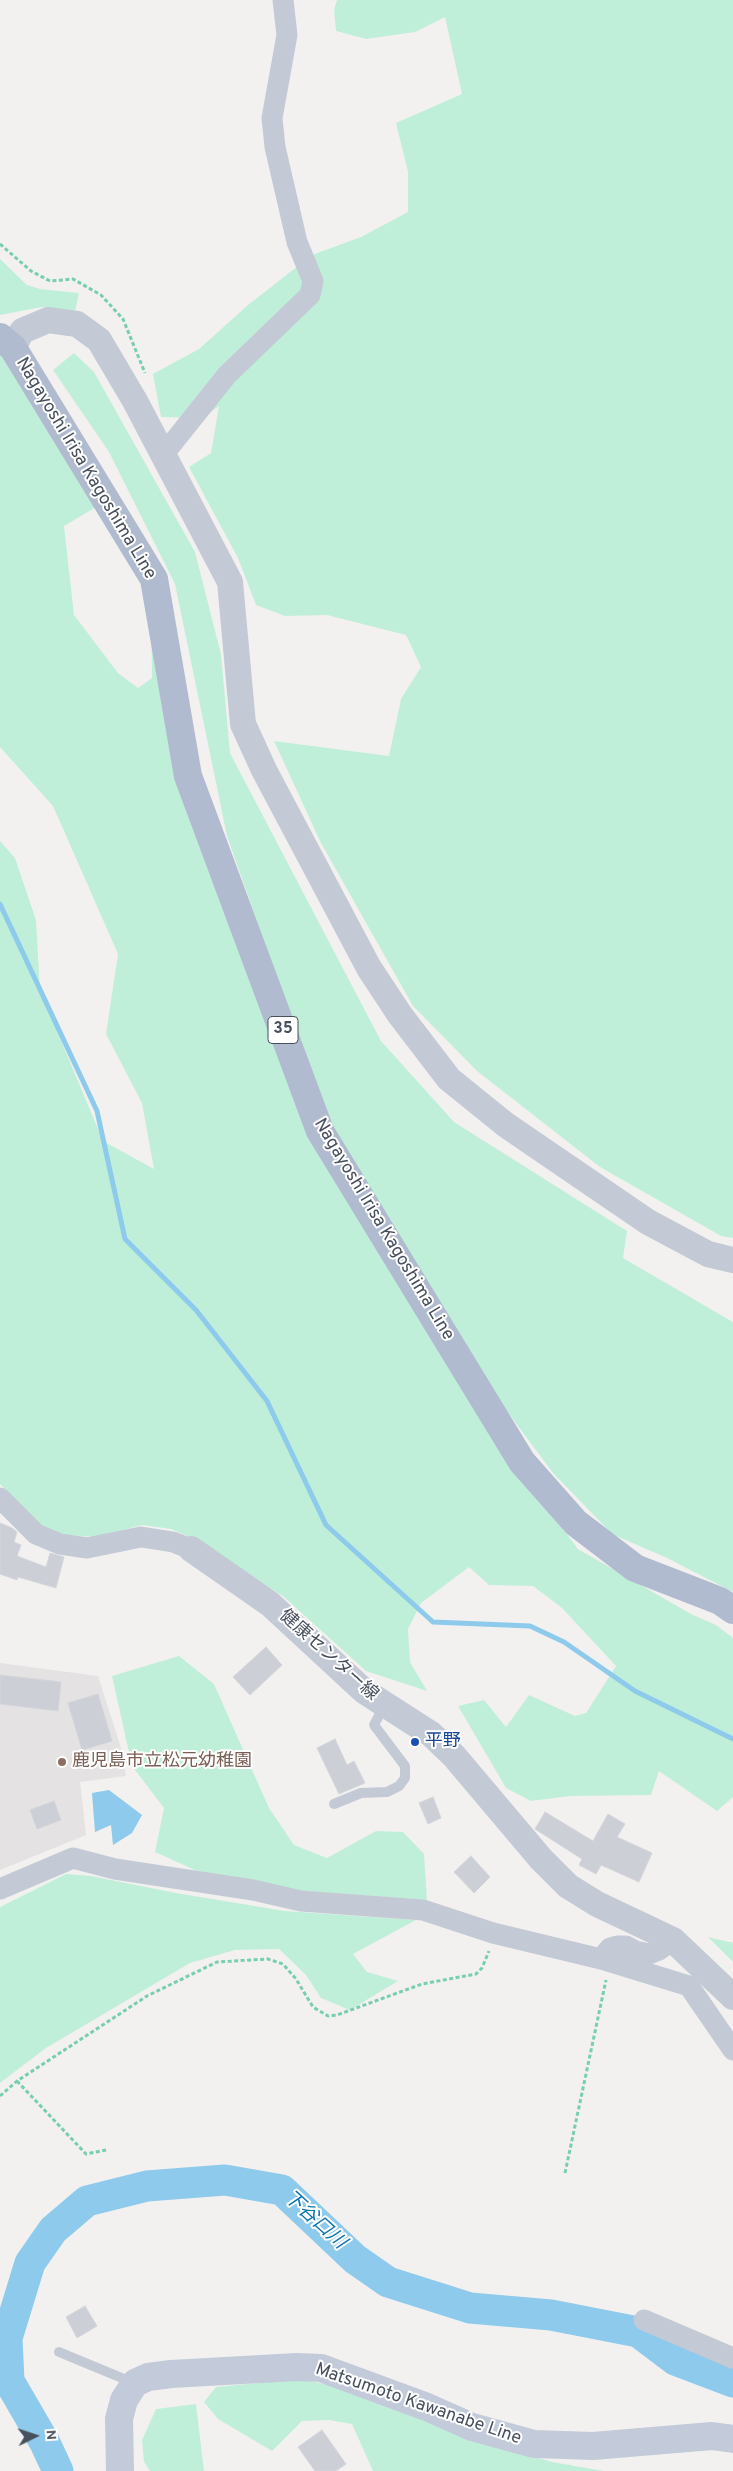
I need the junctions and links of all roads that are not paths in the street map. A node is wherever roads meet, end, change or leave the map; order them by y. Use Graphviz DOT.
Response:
graph roads {
  1 [pos="283,0"];
  2 [pos="6,342"];
  3 [pos="163,455"];
  4 [pos="733,1260"];
  5 [pos="0,1498"];
  6 [pos="191,1549"];
  7 [pos="733,1610"];
  8 [pos="384,1706"];
  9 [pos="334,1804"];
  10 [pos="0,1889"];
  11 [pos="673,1940"];
  12 [pos="605,1961"];
  13 [pos="733,1997"];
  14 [pos="733,2050"];
  15 [pos="644,2320"];
  16 [pos="59,2352"];
  17 [pos="733,2358"];
  18 [pos="135,2383"];
  19 [pos="733,2439"];
  20 [pos="120,2471"];
  1 -- 3 [label="street"];
  2 -- 3 [label="street"];
  2 -- 7 [label="main road, Nagayoshi Irisa Kagoshima Line / 35"];
  3 -- 4 [label="street"];
  5 -- 6 [label="street, 健康センター線"];
  6 -- 8 [label="street, 健康センター線"];
  8 -- 9 [label="lane"];
  8 -- 11 [label="street, 健康センター線"];
  10 -- 12 [label="street"];
  11 -- 12 [label="street"];
  11 -- 13 [label="street, 健康センター線"];
  12 -- 14 [label="street"];
  15 -- 17 [label="street"];
  16 -- 18 [label="lane"];
  18 -- 19 [label="main road, Matsumoto Kawanabe Line"];
  18 -- 20 [label="main road"];
}
